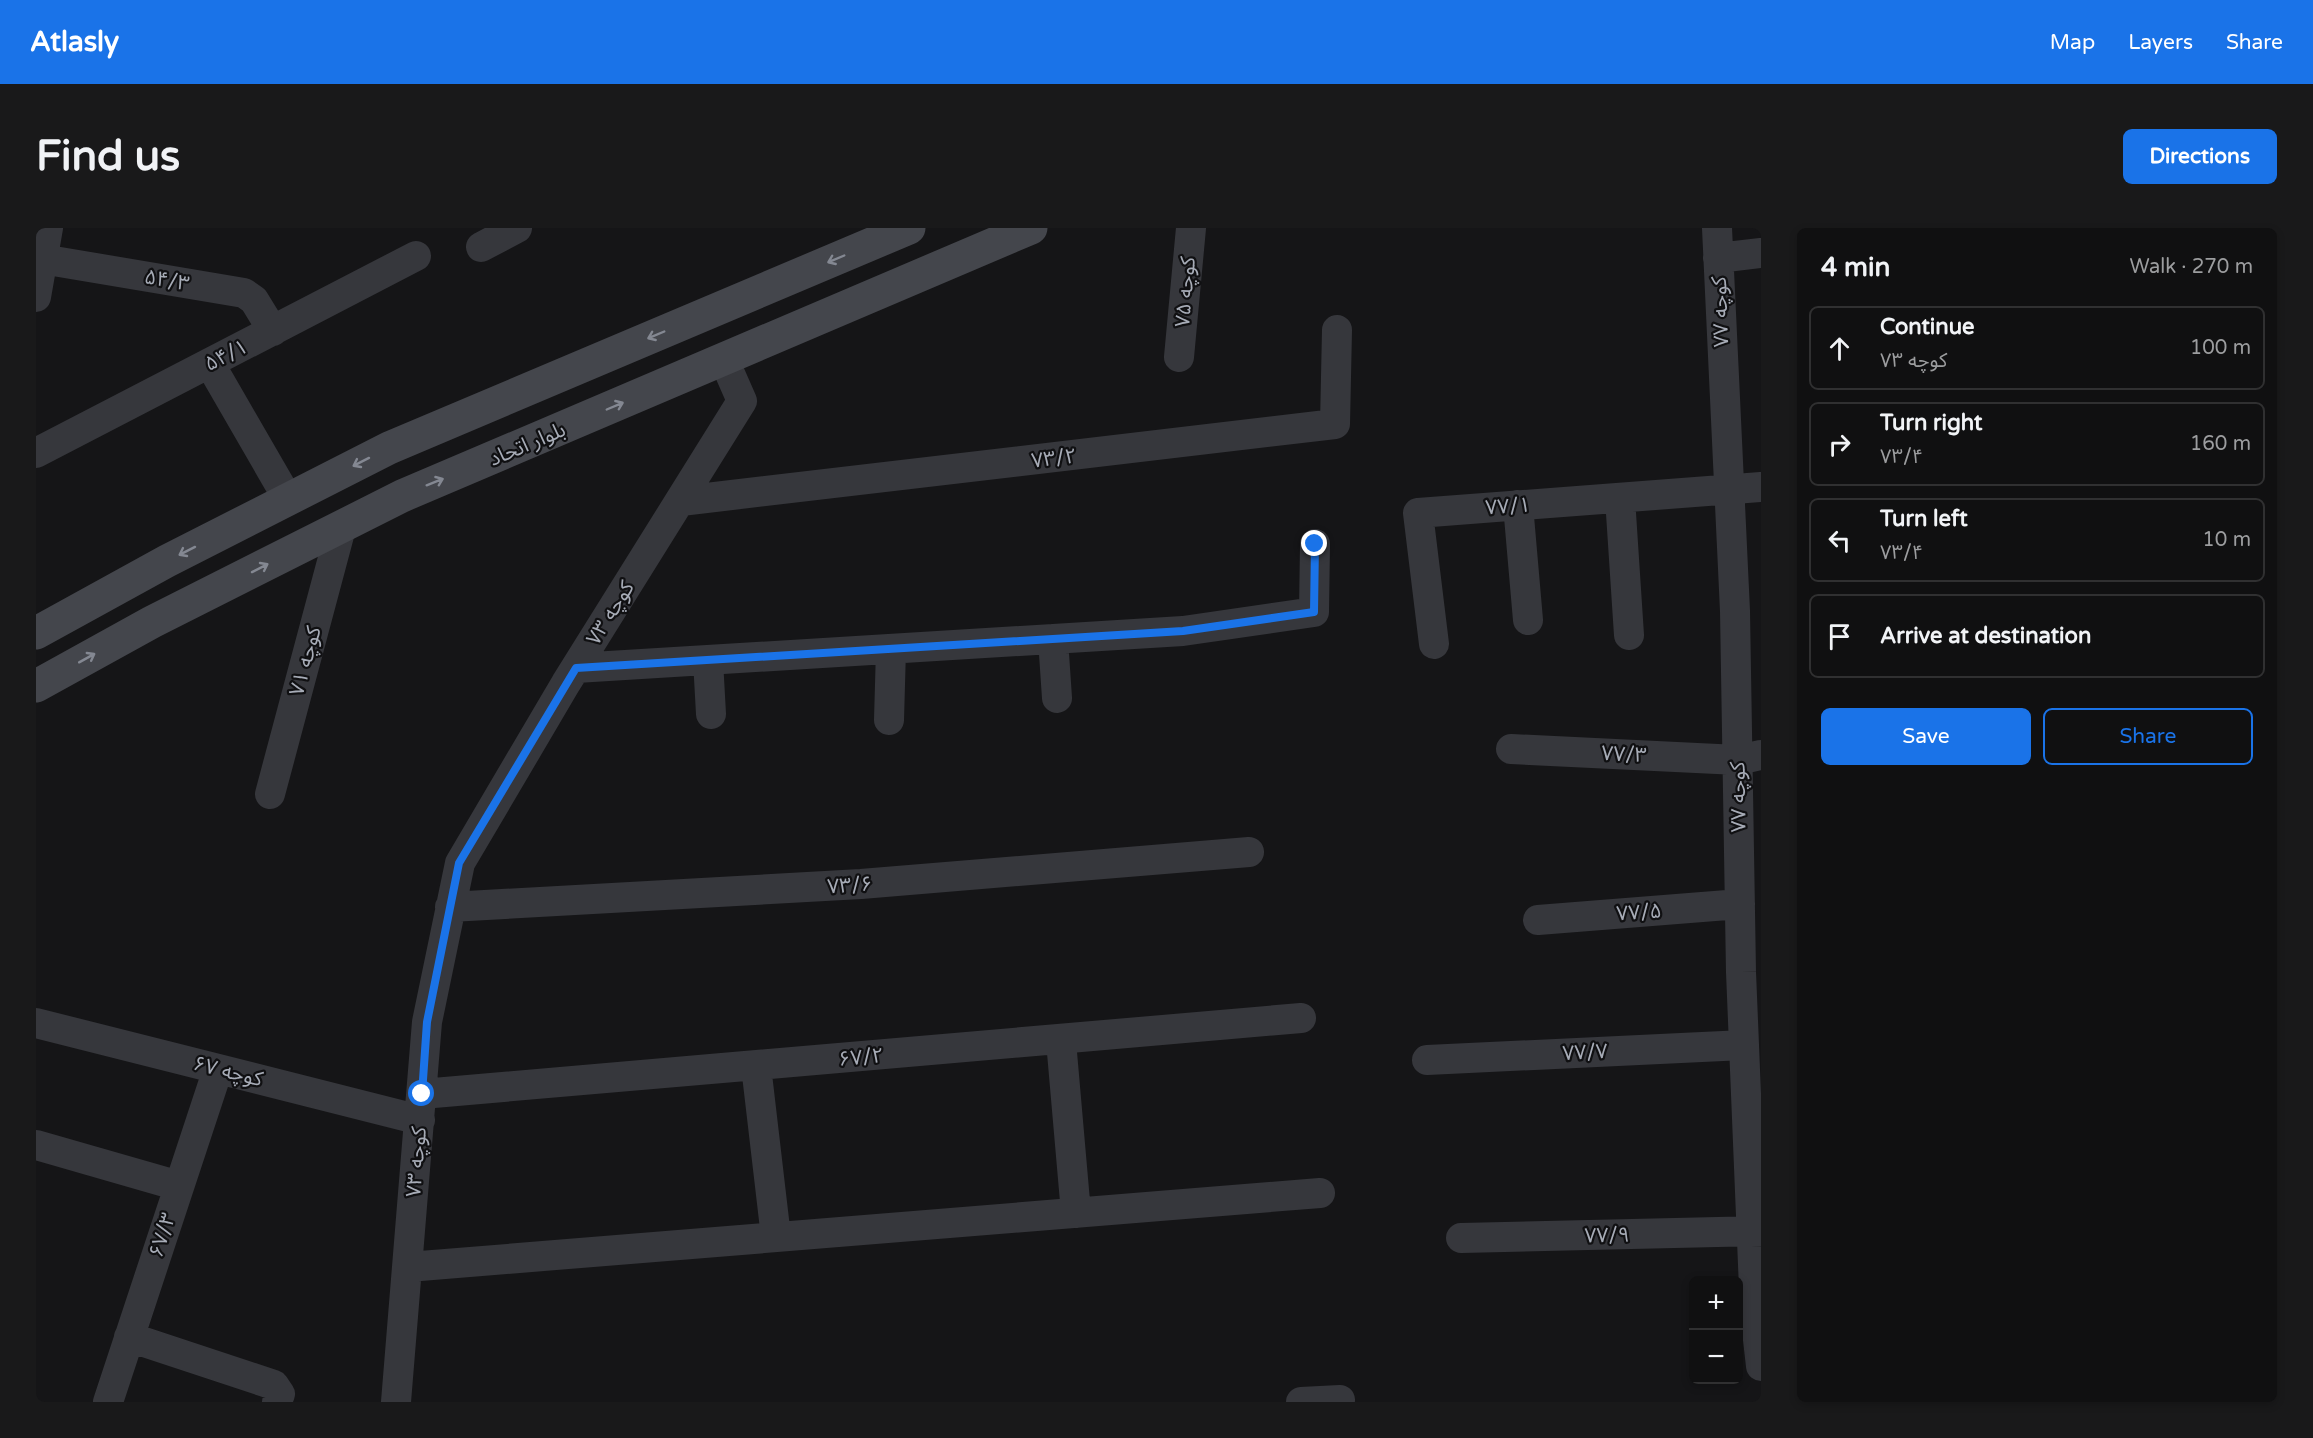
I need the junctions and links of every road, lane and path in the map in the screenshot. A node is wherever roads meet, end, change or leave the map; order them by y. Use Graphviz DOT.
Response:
graph roads {
  1 [pos="48,228"];
  2 [pos="517,228"];
  3 [pos="1031,228"];
  4 [pos="1191,228"];
  5 [pos="1716,228"];
  6 [pos="888,232"];
  7 [pos="481,247"];
  8 [pos="1761,253"];
  9 [pos="416,256"];
  10 [pos="39,258"];
  11 [pos="1718,258"];
  12 [pos="36,297"];
  13 [pos="1337,330"];
  14 [pos="273,331"];
  15 [pos="1179,357"];
  16 [pos="724,360"];
  17 [pos="210,364"];
  18 [pos="463,417"];
  19 [pos="36,453"];
  20 [pos="480,463"];
  21 [pos="1761,488"];
  22 [pos="1729,489"];
  23 [pos="1620,498"];
  24 [pos="288,499"];
  25 [pos="681,501"];
  26 [pos="1518,506"];
  27 [pos="341,528"];
  28 [pos="1315,544"];
  29 [pos="1528,620"];
  30 [pos="36,633"];
  31 [pos="1629,635"];
  32 [pos="1053,639"];
  33 [pos="1434,644"];
  34 [pos="891,649"];
  35 [pos="708,660"];
  36 [pos="576,668"];
  37 [pos="36,686"];
  38 [pos="1056,698"];
  39 [pos="711,714"];
  40 [pos="889,720"];
  41 [pos="1511,749"];
  42 [pos="1749,757"];
  43 [pos="270,794"];
  44 [pos="1249,852"];
  45 [pos="1740,904"];
  46 [pos="450,907"];
  47 [pos="1538,920"];
  48 [pos="1752,994"];
  49 [pos="1301,1018"];
  50 [pos="36,1023"];
  51 [pos="1061,1041"];
  52 [pos="1744,1045"];
  53 [pos="1427,1060"];
  54 [pos="756,1066"];
  55 [pos="218,1069"];
  56 [pos="421,1107"];
  57 [pos="36,1145"];
  58 [pos="179,1186"];
  59 [pos="1320,1193"];
  60 [pos="1076,1213"];
  61 [pos="1757,1232"];
  62 [pos="776,1237"];
  63 [pos="1461,1238"];
  64 [pos="408,1267"];
  65 [pos="129,1336"];
  66 [pos="1761,1366"];
  67 [pos="1340,1401"];
  68 [pos="108,1402"];
  69 [pos="277,1402"];
  70 [pos="396,1402"];
  71 [pos="1301,1402"];
  1 -- 10 [label="street"];
  2 -- 7 [label="street"];
  3 -- 16 [label="main road, بلوار اتحاد"];
  4 -- 15 [label="street, کوچه ۷۵"];
  5 -- 11 [label="street, کوچه ۷۷"];
  6 -- 18 [label="main road, one-way"];
  8 -- 11 [label="street"];
  9 -- 14 [label="street, ۵۴/۱"];
  10 -- 12 [label="street"];
  10 -- 14 [label="street, ۵۴/۳"];
  11 -- 22 [label="street, کوچه ۷۷"];
  13 -- 25 [label="street, ۷۳/۲"];
  14 -- 17 [label="street, ۵۴/۱"];
  20 -- 16 [label="main road, بلوار اتحاد, one-way"];
  16 -- 25 [label="street, کوچه ۷۳"];
  17 -- 19 [label="street, ۵۴/۱"];
  17 -- 24 [label="street"];
  18 -- 20 [label="main road"];
  18 -- 24 [label="main road, one-way"];
  27 -- 20 [label="main road, بلوار اتحاد, one-way"];
  21 -- 22 [label="street, ۷۷/۱"];
  22 -- 23 [label="street, ۷۷/۱"];
  22 -- 42 [label="street, کوچه ۷۷"];
  23 -- 26 [label="street, ۷۷/۱"];
  23 -- 31 [label="street"];
  24 -- 30 [label="main road, one-way"];
  25 -- 36 [label="street, کوچه ۷۳"];
  26 -- 29 [label="street"];
  26 -- 33 [label="street, ۷۷/۱"];
  37 -- 27 [label="main road, بلوار اتحاد, one-way"];
  27 -- 43 [label="street, کوچه ۷۱"];
  28 -- 32 [label="street"];
  32 -- 34 [label="street"];
  32 -- 38 [label="street"];
  34 -- 35 [label="street"];
  34 -- 40 [label="street"];
  35 -- 36 [label="street"];
  35 -- 39 [label="street"];
  36 -- 46 [label="street, کوچه ۷۳"];
  41 -- 42 [label="street, ۷۷/۳"];
  42 -- 45 [label="street, کوچه ۷۷"];
  44 -- 46 [label="street, ۷۳/۶"];
  45 -- 47 [label="street, ۷۷/۵"];
  45 -- 48 [label="street, کوچه ۷۷"];
  46 -- 56 [label="street, کوچه ۷۳"];
  48 -- 52 [label="street, کوچه ۷۷"];
  49 -- 51 [label="street, ۶۷/۲"];
  50 -- 55 [label="street, کوچه ۶۷"];
  51 -- 54 [label="street, ۶۷/۲"];
  51 -- 60 [label="street"];
  52 -- 53 [label="street, ۷۷/۷"];
  52 -- 61 [label="street, کوچه ۷۷"];
  54 -- 56 [label="street, ۶۷/۲"];
  54 -- 62 [label="street"];
  55 -- 56 [label="street, کوچه ۶۷"];
  55 -- 58 [label="street, ۶۷/۳"];
  56 -- 64 [label="street, کوچه ۷۳"];
  57 -- 58 [label="street"];
  58 -- 65 [label="street, ۶۷/۳"];
  59 -- 60 [label="street"];
  60 -- 62 [label="street"];
  61 -- 63 [label="street, ۷۷/۹"];
  61 -- 66 [label="street, کوچه ۷۷"];
  62 -- 64 [label="street"];
  64 -- 70 [label="street, کوچه ۷۳"];
  65 -- 68 [label="street, ۶۷/۳"];
  65 -- 69 [label="street"];
  67 -- 71 [label="street"];
}
